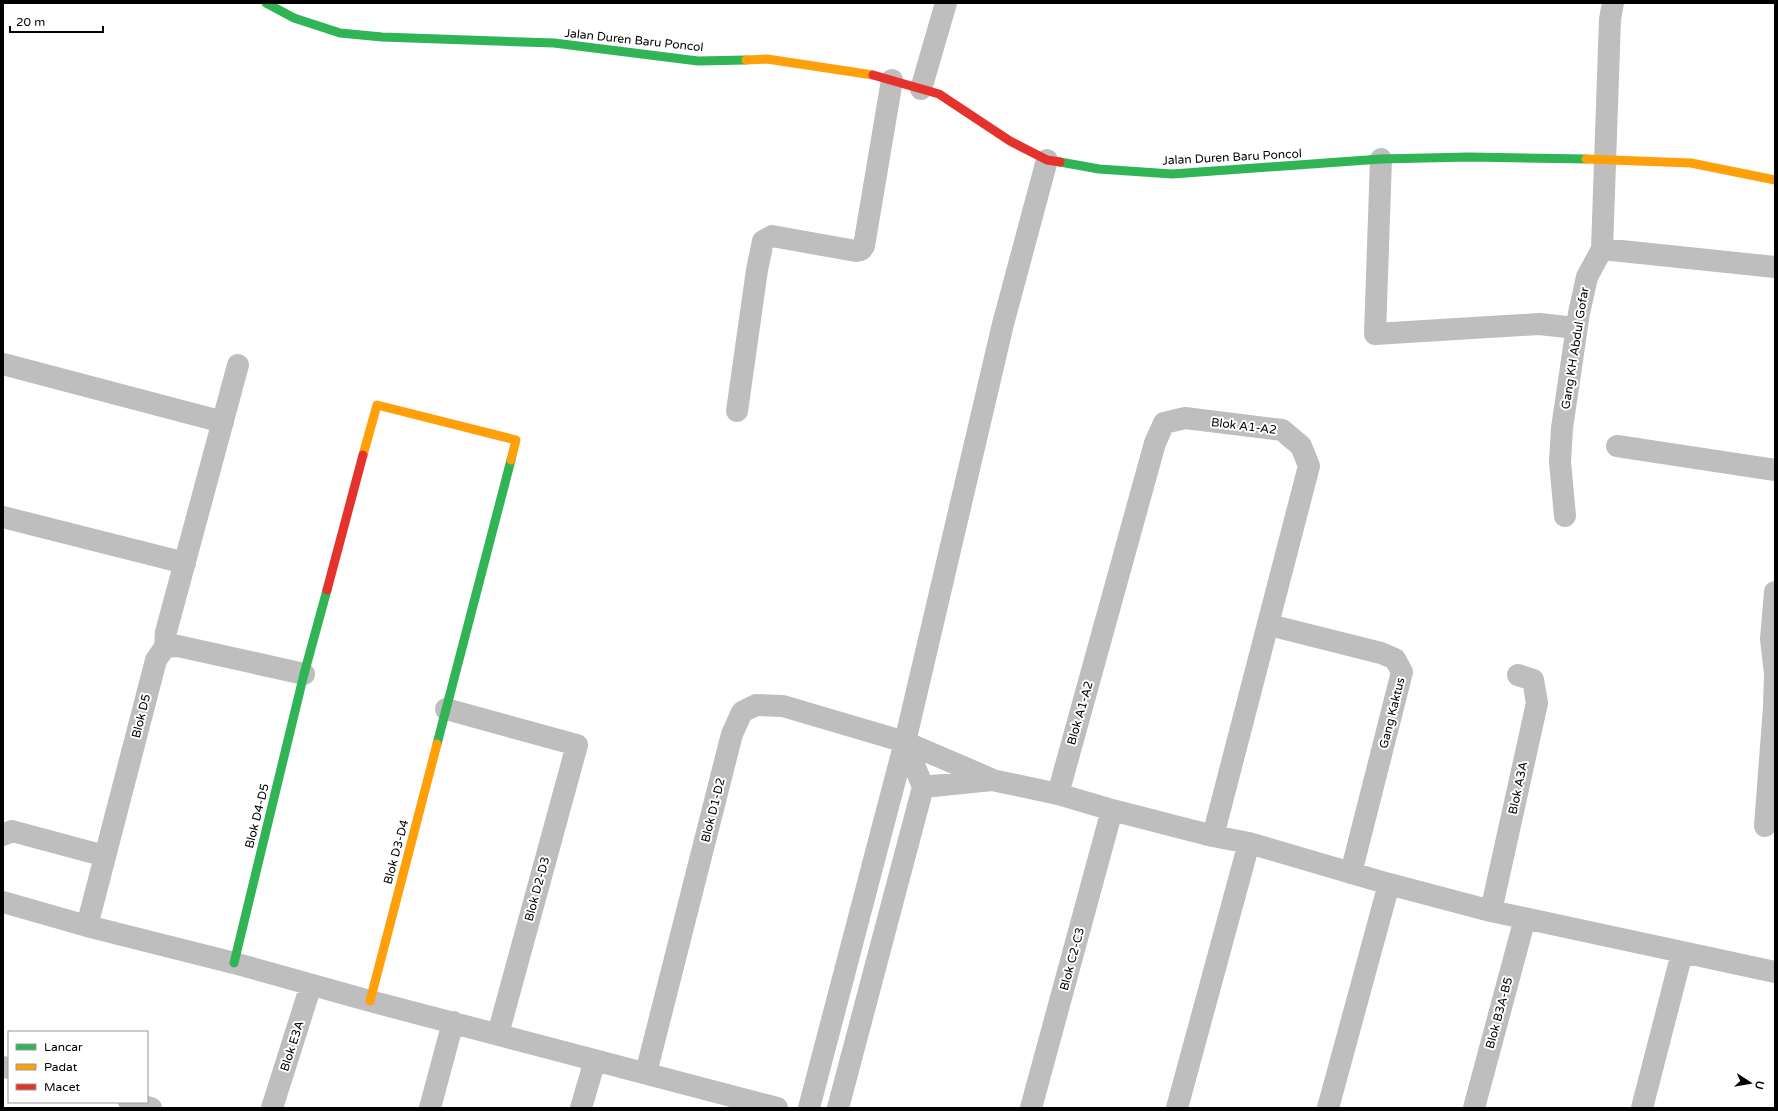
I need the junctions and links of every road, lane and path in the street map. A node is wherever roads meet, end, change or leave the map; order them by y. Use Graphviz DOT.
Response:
graph roads {
  1 [pos="266,3"];
  2 [pos="946,3"];
  3 [pos="1613,3"];
  4 [pos="892,80"];
  5 [pos="921,89"];
  6 [pos="1381,159"];
  7 [pos="1606,159"];
  8 [pos="1046,160"];
  9 [pos="1775,180"];
  10 [pos="1602,249"];
  11 [pos="1775,267"];
  12 [pos="1576,328"];
  13 [pos="3,364"];
  14 [pos="238,365"];
  15 [pos="737,411"];
  16 [pos="223,422"];
  17 [pos="1617,446"];
  18 [pos="1775,470"];
  19 [pos="1565,516"];
  20 [pos="3,517"];
  21 [pos="185,563"];
  22 [pos="1775,592"];
  23 [pos="1269,625"];
  24 [pos="165,647"];
  25 [pos="304,674"];
  26 [pos="1518,675"];
  27 [pos="446,709"];
  28 [pos="905,742"];
  29 [pos="992,780"];
  30 [pos="923,787"];
  31 [pos="1058,794"];
  32 [pos="1112,810"];
  33 [pos="1765,826"];
  34 [pos="3,835"];
  35 [pos="1213,836"];
  36 [pos="1249,843"];
  37 [pos="105,856"];
  38 [pos="1351,873"];
  39 [pos="1389,884"];
  40 [pos="3,902"];
  41 [pos="1491,911"];
  42 [pos="1525,918"];
  43 [pos="87,926"];
  44 [pos="1682,953"];
  45 [pos="234,963"];
  46 [pos="1775,972"];
  47 [pos="311,985"];
  48 [pos="370,1001"];
  49 [pos="453,1022"];
  50 [pos="498,1034"];
  51 [pos="595,1060"];
  52 [pos="646,1073"];
  53 [pos="133,1103"];
  54 [pos="151,1108"];
  55 [pos="272,1108"];
  56 [pos="430,1108"];
  57 [pos="581,1108"];
  58 [pos="777,1108"];
  59 [pos="809,1108"];
  60 [pos="838,1108"];
  61 [pos="1031,1108"];
  62 [pos="1177,1108"];
  63 [pos="1328,1108"];
  64 [pos="1474,1108"];
  65 [pos="1642,1108"];
  1 -- 4 [label="street, Jalan Duren Baru Poncol"];
  2 -- 5 [label="street"];
  3 -- 7 [label="street, Gang KH Abdul Gofar"];
  4 -- 5 [label="street, Jalan Duren Baru Poncol"];
  4 -- 15 [label="street"];
  5 -- 8 [label="street, Jalan Duren Baru Poncol"];
  6 -- 7 [label="street, Jalan Duren Baru Poncol"];
  6 -- 8 [label="street, Jalan Duren Baru Poncol"];
  6 -- 12 [label="street"];
  7 -- 9 [label="street, Jalan Duren Baru Poncol"];
  7 -- 10 [label="street, Gang KH Abdul Gofar"];
  8 -- 28 [label="street"];
  10 -- 11 [label="street"];
  10 -- 12 [label="street, Gang KH Abdul Gofar"];
  12 -- 19 [label="street, Gang KH Abdul Gofar"];
  13 -- 16 [label="street"];
  14 -- 16 [label="street"];
  16 -- 21 [label="street"];
  17 -- 18 [label="street"];
  20 -- 21 [label="street"];
  21 -- 24 [label="street"];
  22 -- 33 [label="street"];
  23 -- 31 [label="street, Blok A1-A2"];
  23 -- 35 [label="street, Blok A1-A2"];
  23 -- 38 [label="street, Gang Kaktus"];
  24 -- 25 [label="street"];
  24 -- 37 [label="street, Blok D5"];
  25 -- 27 [label="street, Blok D4-D5"];
  25 -- 45 [label="street, Blok D4-D5"];
  26 -- 41 [label="street, Blok A3A"];
  27 -- 48 [label="street, Blok D3-D4"];
  27 -- 50 [label="street, Blok D2-D3"];
  28 -- 29 [label="street, Blok D1-D2"];
  28 -- 30 [label="street"];
  28 -- 52 [label="street, Blok D1-D2"];
  28 -- 59 [label="street"];
  29 -- 30 [label="street"];
  29 -- 31 [label="street"];
  30 -- 60 [label="street"];
  31 -- 32 [label="street"];
  32 -- 35 [label="street"];
  32 -- 61 [label="street, Blok C2-C3"];
  34 -- 37 [label="street"];
  35 -- 36 [label="street"];
  36 -- 38 [label="street"];
  36 -- 62 [label="street"];
  37 -- 43 [label="street, Blok D5"];
  38 -- 39 [label="street"];
  39 -- 41 [label="street"];
  39 -- 63 [label="street"];
  40 -- 43 [label="street"];
  41 -- 42 [label="street"];
  42 -- 44 [label="street"];
  42 -- 64 [label="street, Blok B3A-B5"];
  43 -- 45 [label="street"];
  44 -- 46 [label="street"];
  44 -- 65 [label="street"];
  45 -- 47 [label="street"];
  47 -- 48 [label="street"];
  47 -- 55 [label="street, Blok E3A"];
  48 -- 49 [label="street"];
  49 -- 50 [label="street"];
  49 -- 56 [label="street"];
  50 -- 51 [label="street"];
  51 -- 52 [label="street"];
  51 -- 57 [label="street"];
  52 -- 58 [label="street"];
  53 -- 54 [label="street"];
}
